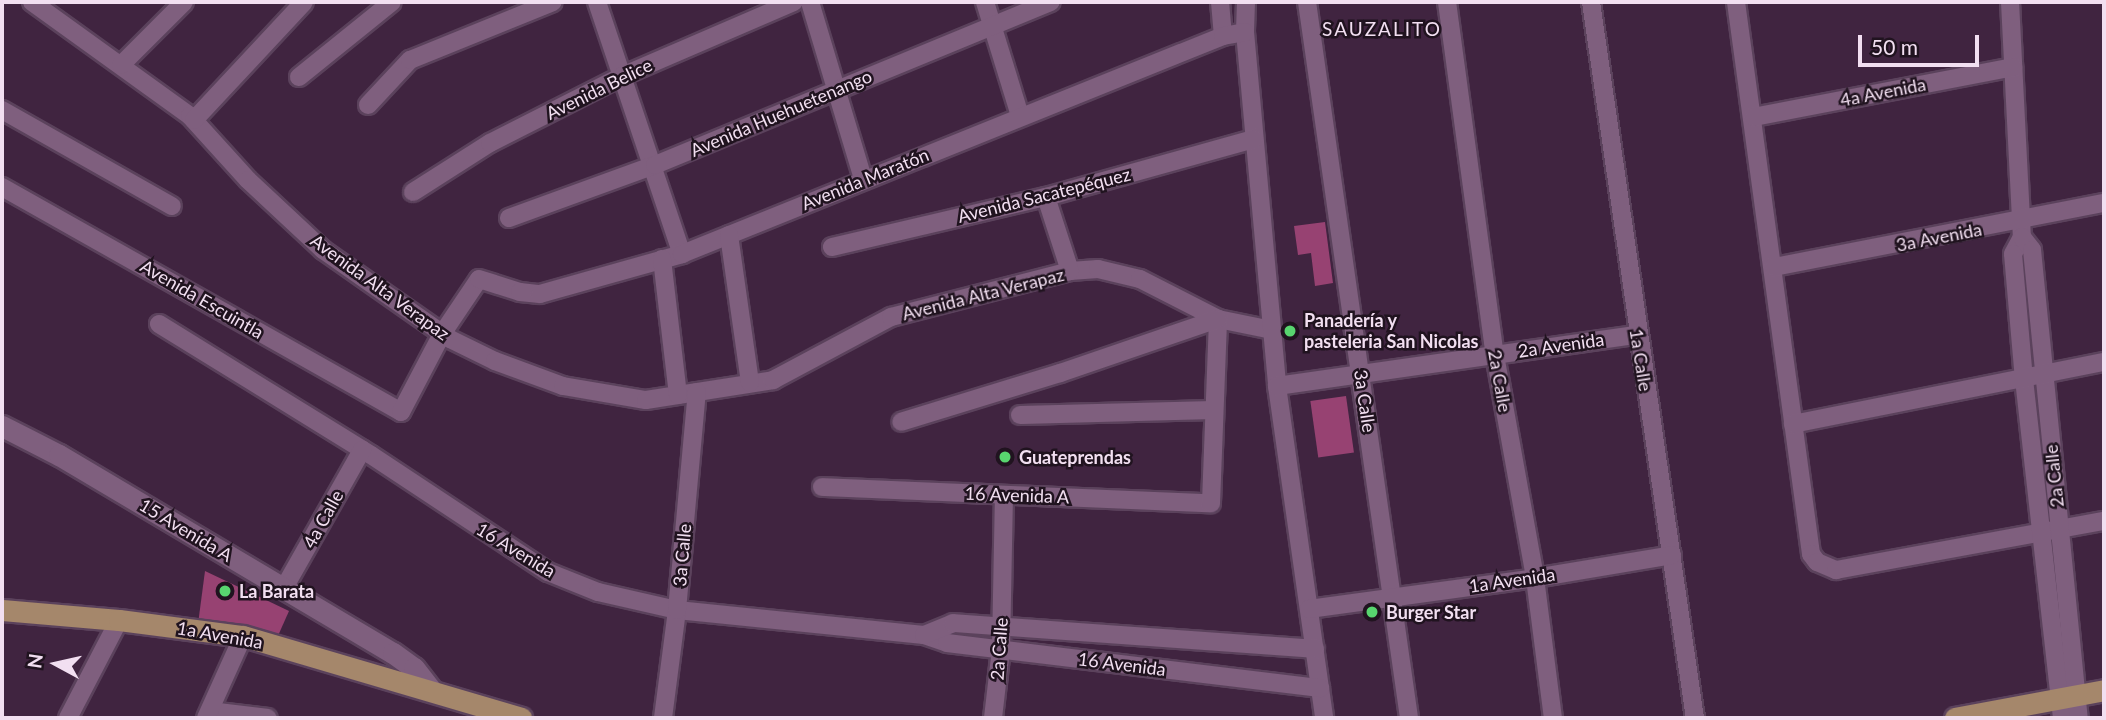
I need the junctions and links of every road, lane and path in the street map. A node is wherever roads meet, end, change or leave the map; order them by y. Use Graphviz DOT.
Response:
graph roads {
  1 [pos="32,2"];
  2 [pos="184,2"];
  3 [pos="304,2"];
  4 [pos="392,2"];
  5 [pos="553,2"];
  6 [pos="597,2"];
  7 [pos="794,2"];
  8 [pos="810,2"];
  9 [pos="985,2"];
  10 [pos="1051,2"];
  11 [pos="1220,2"];
  12 [pos="1247,2"];
  13 [pos="1307,2"];
  14 [pos="1447,2"];
  15 [pos="1591,2"];
  16 [pos="1737,2"];
  17 [pos="2010,2"];
  18 [pos="992,25"];
  19 [pos="1245,32"];
  20 [pos="1223,36"];
  21 [pos="121,65"];
  22 [pos="2013,67"];
  23 [pos="622,76"];
  24 [pos="299,77"];
  25 [pos="836,90"];
  26 [pos="368,105"];
  27 [pos="2,110"];
  28 [pos="1020,116"];
  29 [pos="1754,117"];
  30 [pos="194,120"];
  31 [pos="1254,139"];
  32 [pos="655,165"];
  33 [pos="863,179"];
  34 [pos="2,187"];
  35 [pos="413,192"];
  36 [pos="1046,197"];
  37 [pos="2104,203"];
  38 [pos="172,206"];
  39 [pos="509,218"];
  40 [pos="2021,230"];
  41 [pos="729,235"];
  42 [pos="832,247"];
  43 [pos="682,254"];
  44 [pos="662,259"];
  45 [pos="1774,267"];
  46 [pos="1070,271"];
  47 [pos="1218,319"];
  48 [pos="159,324"];
  49 [pos="1272,330"];
  50 [pos="442,334"];
  51 [pos="1637,335"];
  52 [pos="1495,355"];
  53 [pos="2104,362"];
  54 [pos="1361,372"];
  55 [pos="2042,375"];
  56 [pos="2024,379"];
  57 [pos="750,383"];
  58 [pos="1277,386"];
  59 [pos="697,392"];
  60 [pos="678,395"];
  61 [pos="1214,410"];
  62 [pos="1020,415"];
  63 [pos="901,422"];
  64 [pos="1794,424"];
  65 [pos="2,426"];
  66 [pos="367,452"];
  67 [pos="822,488"];
  68 [pos="1004,495"];
  69 [pos="2104,521"];
  70 [pos="2060,529"];
  71 [pos="2041,532"];
  72 [pos="1672,555"];
  73 [pos="1535,578"];
  74 [pos="288,590"];
  75 [pos="1390,596"];
  76 [pos="1309,609"];
  77 [pos="2,610"];
  78 [pos="677,610"];
  79 [pos="119,620"];
  80 [pos="1001,627"];
  81 [pos="924,635"];
  82 [pos="243,636"];
  83 [pos="1001,649"];
  84 [pos="1315,649"];
  85 [pos="1320,688"];
  86 [pos="2104,690"];
  87 [pos="432,691"];
  88 [pos="2066,703"];
  89 [pos="208,715"];
  90 [pos="68,718"];
  91 [pos="268,718"];
  92 [pos="521,718"];
  93 [pos="663,718"];
  94 [pos="993,718"];
  95 [pos="1324,718"];
  96 [pos="1409,718"];
  97 [pos="1553,718"];
  98 [pos="1695,718"];
  99 [pos="1955,718"];
  100 [pos="2079,718"];
  1 -- 21 [label="street, Avenida Alta Verapaz"];
  2 -- 21 [label="street"];
  3 -- 30 [label="street"];
  4 -- 24 [label="street"];
  5 -- 26 [label="street"];
  6 -- 23 [label="street"];
  7 -- 23 [label="street, Avenida Belice"];
  8 -- 25 [label="street"];
  9 -- 18 [label="street"];
  10 -- 18 [label="street, Avenida Huehuetenango"];
  11 -- 20 [label="street"];
  12 -- 19 [label="street"];
  13 -- 54 [label="street, 3a Calle"];
  14 -- 52 [label="street, 2a Calle"];
  15 -- 51 [label="street, 1a Calle"];
  16 -- 29 [label="street"];
  17 -- 22 [label="street, 2a Calle"];
  18 -- 25 [label="street, Avenida Huehuetenango"];
  18 -- 28 [label="street"];
  19 -- 20 [label="street, Avenida Maratón"];
  19 -- 31 [label="street"];
  20 -- 28 [label="street, Avenida Maratón"];
  21 -- 30 [label="street, Avenida Alta Verapaz"];
  22 -- 29 [label="street, 4a Avenida"];
  22 -- 40 [label="street, 2a Calle"];
  23 -- 32 [label="street"];
  23 -- 35 [label="street, Avenida Belice"];
  25 -- 32 [label="street, Avenida Huehuetenango"];
  25 -- 33 [label="street"];
  27 -- 38 [label="street"];
  28 -- 33 [label="street, Avenida Maratón"];
  29 -- 45 [label="street"];
  30 -- 50 [label="street, Avenida Alta Verapaz"];
  31 -- 36 [label="street, Avenida Sacatepéquez"];
  31 -- 49 [label="street"];
  32 -- 39 [label="street, Avenida Huehuetenango"];
  32 -- 43 [label="street"];
  33 -- 41 [label="street, Avenida Maratón"];
  34 -- 50 [label="street, Avenida Escuintla"];
  36 -- 42 [label="street, Avenida Sacatepéquez"];
  36 -- 46 [label="street"];
  37 -- 40 [label="street, 3a Avenida"];
  40 -- 45 [label="street, 3a Avenida"];
  40 -- 55 [label="street, 2a Calle"];
  40 -- 56 [label="street, 2a Calle"];
  41 -- 43 [label="street, Avenida Maratón"];
  41 -- 57 [label="street"];
  43 -- 44 [label="street, Avenida Maratón"];
  44 -- 50 [label="street, Avenida Maratón"];
  44 -- 60 [label="street"];
  45 -- 64 [label="street"];
  46 -- 47 [label="street, Avenida Alta Verapaz"];
  46 -- 57 [label="street, Avenida Alta Verapaz"];
  47 -- 49 [label="street, Avenida Alta Verapaz"];
  47 -- 61 [label="street"];
  47 -- 63 [label="street"];
  48 -- 66 [label="street, 16 Avenida"];
  49 -- 58 [label="street"];
  50 -- 60 [label="street, Avenida Alta Verapaz"];
  51 -- 52 [label="street, 2a Avenida"];
  51 -- 72 [label="street, 1a Calle"];
  52 -- 54 [label="street, 2a Avenida"];
  52 -- 73 [label="street, 2a Calle"];
  53 -- 55 [label="street"];
  54 -- 58 [label="street, 2a Avenida"];
  54 -- 75 [label="street, 3a Calle"];
  55 -- 56 [label="street"];
  55 -- 70 [label="street, 2a Calle"];
  56 -- 64 [label="street"];
  56 -- 71 [label="street, 2a Calle"];
  57 -- 59 [label="street, Avenida Alta Verapaz"];
  58 -- 76 [label="street"];
  59 -- 60 [label="street, Avenida Alta Verapaz"];
  59 -- 78 [label="street, 3a Calle"];
  61 -- 62 [label="street"];
  61 -- 68 [label="street, 16 Avenida A"];
  64 -- 71 [label="street"];
  65 -- 74 [label="street, 15 Avenida A"];
  66 -- 74 [label="street, 4a Calle"];
  66 -- 78 [label="street, 16 Avenida"];
  67 -- 68 [label="street, 16 Avenida A"];
  68 -- 80 [label="street, 2a Calle"];
  69 -- 70 [label="street"];
  70 -- 71 [label="street"];
  70 -- 88 [label="street, 2a Calle"];
  71 -- 88 [label="street, 2a Calle"];
  72 -- 73 [label="street, 1a Avenida"];
  72 -- 98 [label="street, 1a Calle"];
  73 -- 75 [label="street, 1a Avenida"];
  73 -- 97 [label="street, 2a Calle"];
  74 -- 87 [label="street, 15 Avenida A"];
  75 -- 76 [label="street, 1a Avenida"];
  75 -- 96 [label="street, 3a Calle"];
  76 -- 84 [label="street"];
  77 -- 79 [label="main road, 1a Avenida"];
  78 -- 81 [label="street, 16 Avenida"];
  78 -- 93 [label="street, 3a Calle"];
  79 -- 82 [label="main road, 1a Avenida"];
  79 -- 90 [label="street"];
  80 -- 81 [label="street, 16 Avenida"];
  80 -- 83 [label="street, 2a Calle"];
  80 -- 84 [label="street, 16 Avenida"];
  81 -- 83 [label="street, 16 Avenida"];
  82 -- 87 [label="main road, 1a Avenida"];
  82 -- 89 [label="street"];
  83 -- 85 [label="street, 16 Avenida"];
  83 -- 94 [label="street, 2a Calle"];
  84 -- 85 [label="street"];
  85 -- 95 [label="street"];
  86 -- 88 [label="main road"];
  87 -- 92 [label="main road, 1a Avenida"];
  88 -- 99 [label="main road"];
  88 -- 100 [label="street, 2a Calle"];
  89 -- 91 [label="street"];
}
